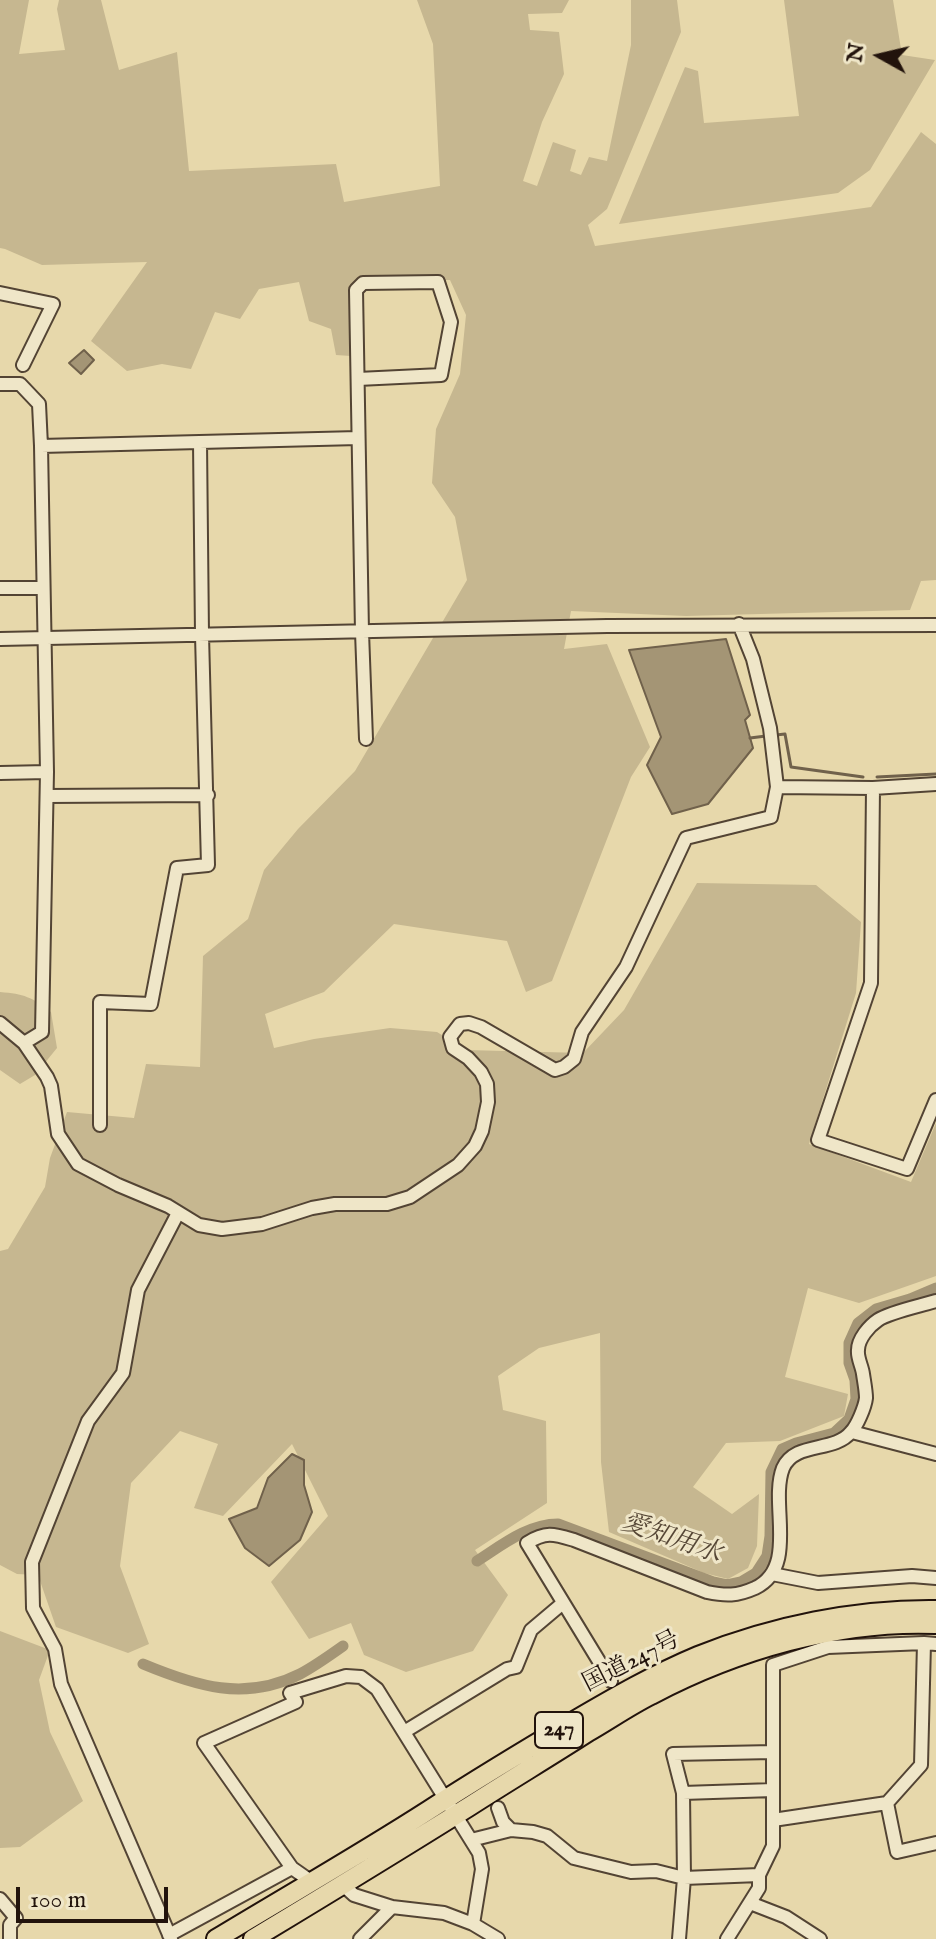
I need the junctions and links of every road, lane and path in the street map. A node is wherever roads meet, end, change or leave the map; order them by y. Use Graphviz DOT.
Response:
graph roads {
  1 [pos="0,293"];
  2 [pos="23,365"];
  3 [pos="358,379"];
  4 [pos="0,384"];
  5 [pos="358,438"];
  6 [pos="200,442"];
  7 [pos="41,446"];
  8 [pos="0,588"];
  9 [pos="43,588"];
  10 [pos="739,624"];
  11 [pos="936,625"];
  12 [pos="362,632"];
  13 [pos="202,635"];
  14 [pos="43,638"];
  15 [pos="0,639"];
  16 [pos="366,739"];
  17 [pos="47,772"];
  18 [pos="0,773"];
  19 [pos="936,784"];
  20 [pos="777,787"];
  21 [pos="873,788"];
  22 [pos="208,795"];
  23 [pos="47,796"];
  24 [pos="0,1023"];
  25 [pos="24,1043"];
  26 [pos="936,1100"];
  27 [pos="100,1125"];
  28 [pos="178,1213"];
  29 [pos="936,1301"];
  30 [pos="852,1432"];
  31 [pos="936,1454"];
  32 [pos="772,1574"];
  33 [pos="936,1578"];
  34 [pos="563,1603"];
  35 [pos="936,1610"];
  36 [pos="936,1624"];
  37 [pos="930,1644"];
  38 [pos="611,1681"];
  39 [pos="404,1732"];
  40 [pos="773,1752"];
  41 [pos="773,1790"];
  42 [pos="683,1793"];
  43 [pos="887,1803"];
  44 [pos="450,1807"];
  45 [pos="498,1808"];
  46 [pos="773,1820"];
  47 [pos="511,1830"];
  48 [pos="471,1840"];
  49 [pos="936,1843"];
  50 [pos="292,1868"];
  51 [pos="759,1875"];
  52 [pos="684,1878"];
  53 [pos="312,1882"];
  54 [pos="343,1885"];
  55 [pos="0,1899"];
  56 [pos="750,1903"];
  57 [pos="392,1907"];
  58 [pos="473,1924"];
  59 [pos="170,1937"];
  60 [pos="10,1939"];
  61 [pos="216,1939"];
  62 [pos="253,1939"];
  63 [pos="360,1939"];
  64 [pos="498,1939"];
  65 [pos="679,1939"];
  66 [pos="727,1939"];
  67 [pos="820,1939"];
  1 -- 2 [label="street"];
  3 -- 3 [label="street"];
  3 -- 5 [label="street"];
  4 -- 7 [label="street"];
  5 -- 6 [label="street"];
  5 -- 12 [label="street"];
  6 -- 7 [label="street"];
  6 -- 13 [label="street"];
  7 -- 9 [label="street"];
  8 -- 9 [label="street"];
  9 -- 14 [label="street"];
  10 -- 11 [label="street"];
  10 -- 12 [label="street"];
  10 -- 20 [label="street"];
  12 -- 13 [label="street"];
  12 -- 16 [label="street"];
  13 -- 14 [label="street"];
  13 -- 22 [label="street"];
  14 -- 15 [label="street"];
  14 -- 17 [label="street"];
  17 -- 18 [label="street"];
  17 -- 23 [label="street"];
  19 -- 21 [label="street"];
  20 -- 21 [label="street"];
  20 -- 28 [label="street"];
  21 -- 26 [label="street"];
  22 -- 23 [label="street"];
  22 -- 27 [label="street"];
  23 -- 25 [label="street"];
  24 -- 25 [label="street"];
  25 -- 28 [label="street"];
  28 -- 59 [label="street"];
  29 -- 30 [label="street"];
  30 -- 31 [label="street"];
  30 -- 32 [label="street"];
  32 -- 33 [label="street"];
  32 -- 34 [label="street"];
  34 -- 38 [label="street"];
  34 -- 39 [label="street"];
  35 -- 44 [label="highway, 国道247号 / 247"];
  36 -- 44 [label="highway, 国道247号 / 247"];
  37 -- 40 [label="street"];
  37 -- 43 [label="street"];
  39 -- 44 [label="street"];
  39 -- 50 [label="street"];
  40 -- 41 [label="street"];
  40 -- 42 [label="street"];
  41 -- 42 [label="street"];
  41 -- 46 [label="street"];
  42 -- 52 [label="street"];
  43 -- 46 [label="street"];
  43 -- 49 [label="street"];
  44 -- 48 [label="street"];
  44 -- 53 [label="highway, 国道247号 / 247"];
  44 -- 54 [label="highway, 国道247号 / 247"];
  45 -- 47 [label="street"];
  46 -- 51 [label="street"];
  47 -- 48 [label="street"];
  47 -- 52 [label="street"];
  48 -- 58 [label="street"];
  50 -- 53 [label="street"];
  50 -- 59 [label="street"];
  51 -- 52 [label="street"];
  51 -- 56 [label="street"];
  52 -- 65 [label="street"];
  53 -- 61 [label="highway, 国道247号 / 247"];
  54 -- 57 [label="street"];
  54 -- 62 [label="highway, 国道247号 / 247"];
  55 -- 60 [label="street"];
  56 -- 66 [label="street"];
  56 -- 67 [label="street"];
  57 -- 58 [label="street"];
  57 -- 63 [label="street"];
  58 -- 64 [label="street"];
}
